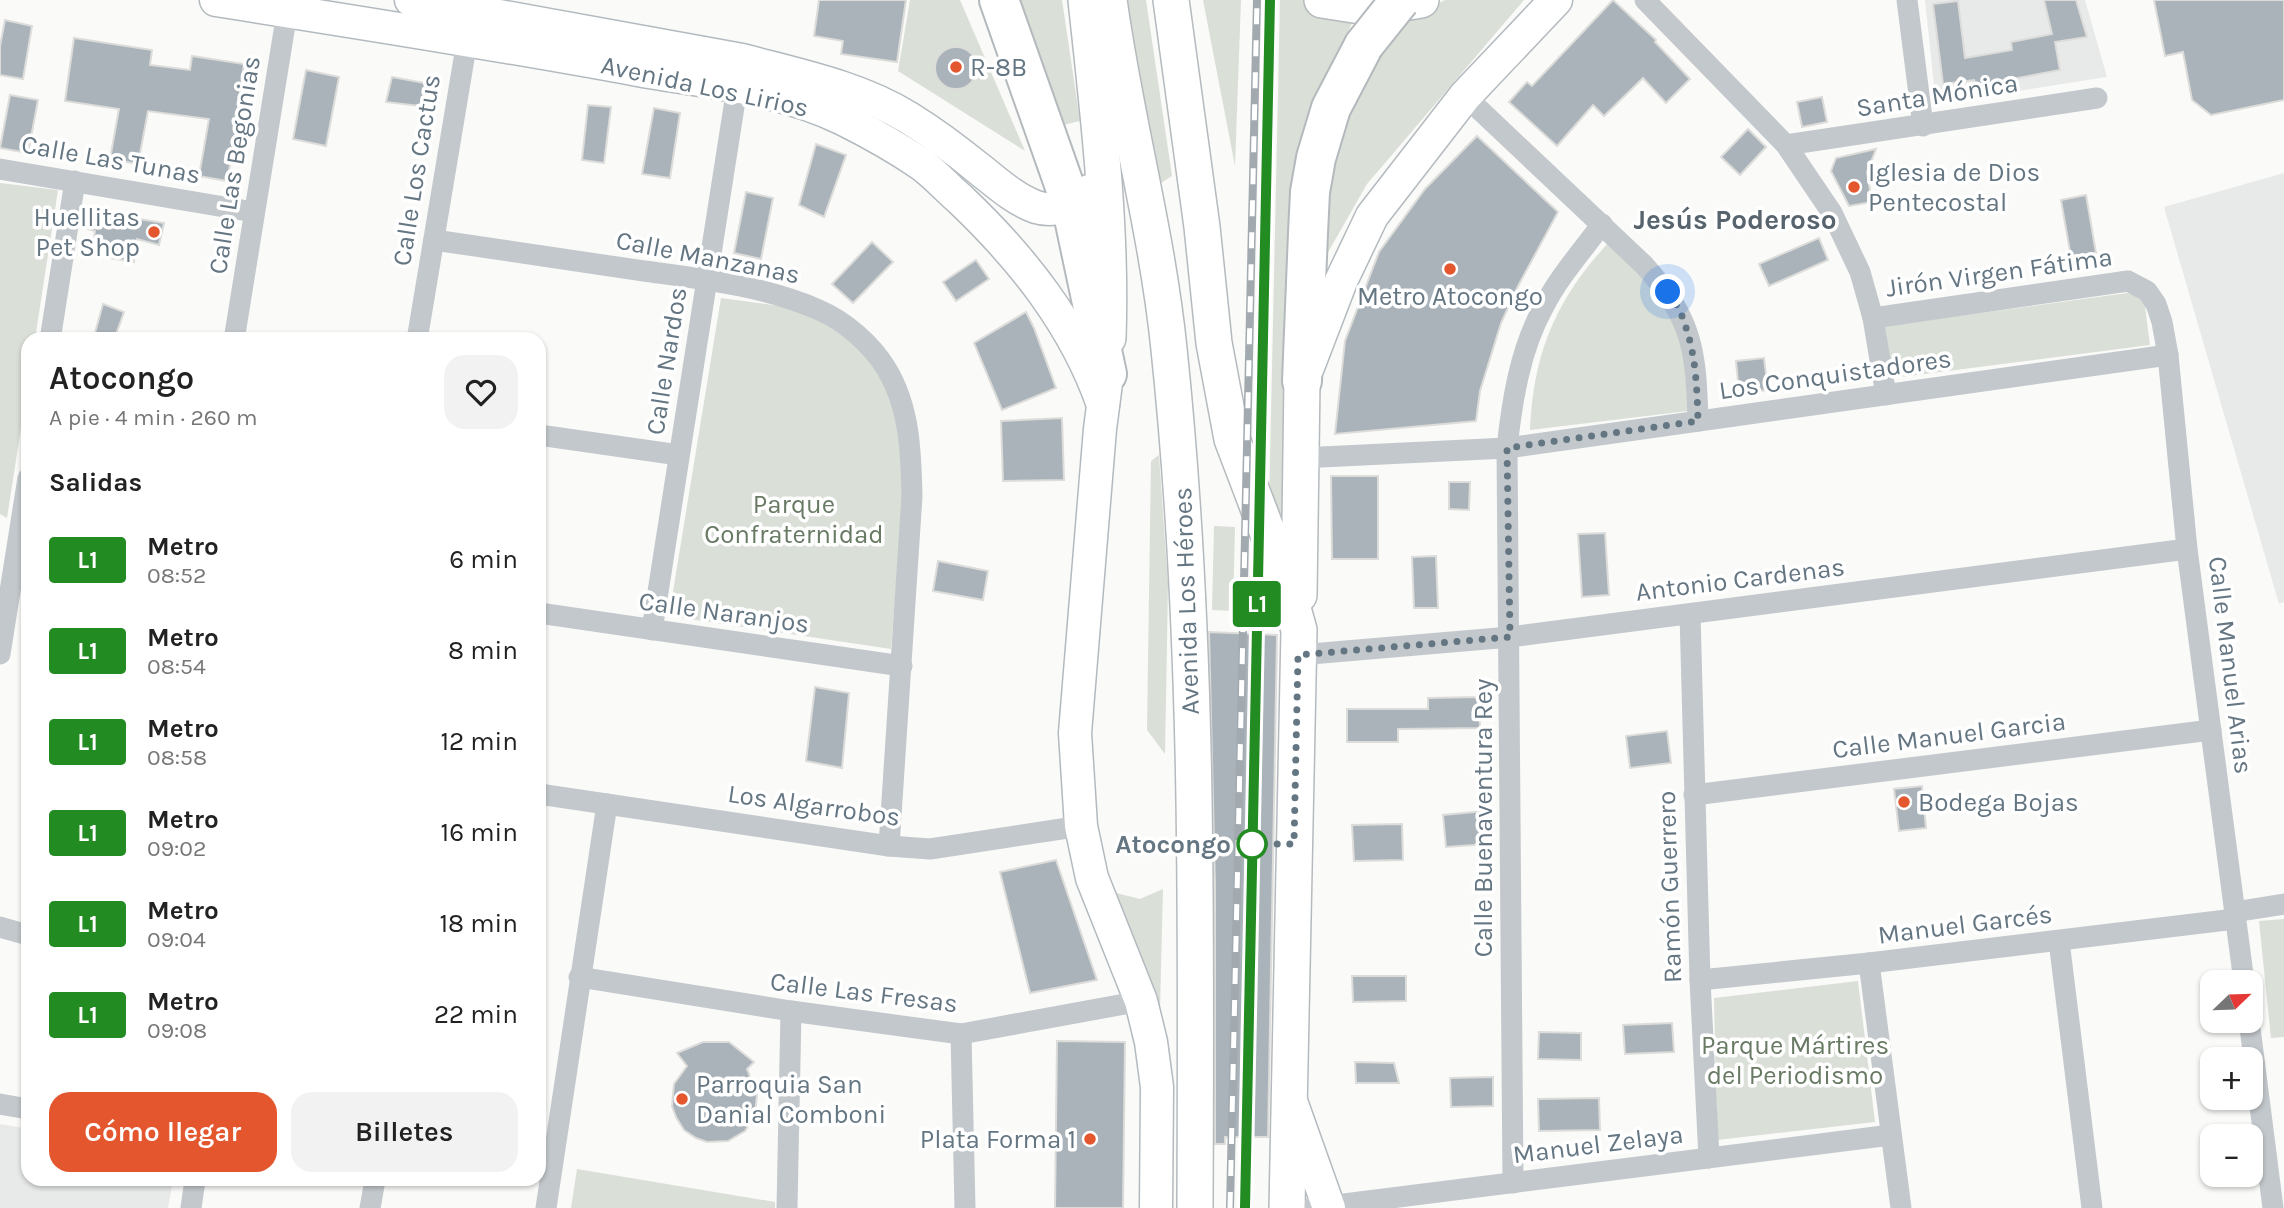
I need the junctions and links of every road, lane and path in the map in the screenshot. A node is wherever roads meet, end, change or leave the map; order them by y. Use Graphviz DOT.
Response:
graph roads {
  1 [pos="216,0"];
  2 [pos="411,0"];
  3 [pos="999,0"];
  4 [pos="1086,0"];
  5 [pos="1109,0"];
  6 [pos="1171,0"];
  7 [pos="1322,0"];
  8 [pos="1400,0"];
  9 [pos="1421,0"];
  10 [pos="1556,0"];
  11 [pos="1645,0"];
  12 [pos="1907,0"];
  13 [pos="289,5"];
  14 [pos="470,25"];
  15 [pos="739,74"];
  16 [pos="1465,96"];
  17 [pos="2096,98"];
  18 [pos="1923,126"];
  19 [pos="1786,145"];
  20 [pos="0,169"];
  21 [pos="1103,173"];
  22 [pos="75,181"];
  23 [pos="1071,204"];
  24 [pos="254,212"];
  25 [pos="1602,224"];
  26 [pos="434,240"];
  27 [pos="707,280"];
  28 [pos="1873,318"];
  29 [pos="51,332"];
  30 [pos="235,332"];
  31 [pos="418,332"];
  32 [pos="2168,355"];
  33 [pos="1302,381"];
  34 [pos="1105,390"];
  35 [pos="1886,395"];
  36 [pos="1698,421"];
  37 [pos="546,436"];
  38 [pos="1507,448"];
  39 [pos="679,455"];
  40 [pos="1301,458"];
  41 [pos="21,500"];
  42 [pos="9,538"];
  43 [pos="2187,549"];
  44 [pos="546,614"];
  45 [pos="1690,614"];
  46 [pos="652,630"];
  47 [pos="1510,637"];
  48 [pos="1299,642"];
  49 [pos="0,654"];
  50 [pos="902,666"];
  51 [pos="2211,730"];
  52 [pos="546,795"];
  53 [pos="1694,795"];
  54 [pos="607,804"];
  55 [pos="1082,826"];
  56 [pos="890,846"];
  57 [pos="2284,904"];
  58 [pos="2235,916"];
  59 [pos="0,927"];
  60 [pos="21,933"];
  61 [pos="2059,941"];
  62 [pos="1869,963"];
  63 [pos="2242,970"];
  64 [pos="579,977"];
  65 [pos="1700,980"];
  66 [pos="1141,1001"];
  67 [pos="791,1012"];
  68 [pos="2251,1033"];
  69 [pos="961,1034"];
  70 [pos="1290,1100"];
  71 [pos="0,1104"];
  72 [pos="21,1108"];
  73 [pos="1891,1135"];
  74 [pos="1289,1144"];
  75 [pos="1709,1158"];
  76 [pos="1513,1183"];
  77 [pos="194,1186"];
  78 [pos="374,1186"];
  79 [pos="1323,1207"];
  80 [pos="191,1208"];
  81 [pos="370,1208"];
  82 [pos="546,1208"];
  83 [pos="787,1208"];
  84 [pos="965,1208"];
  85 [pos="1156,1208"];
  86 [pos="1195,1208"];
  87 [pos="1268,1208"];
  88 [pos="1287,1208"];
  89 [pos="1901,1208"];
  90 [pos="2092,1208"];
  91 [pos="2273,1208"];
  1 -- 13 [label="main road, Avenida Los Lirios"];
  2 -- 14 [label="main road, Avenida Los Lirios"];
  3 -- 23 [label="highway"];
  4 -- 21 [label="main road"];
  5 -- 86 [label="main road, Avenida Los Héroes"];
  6 -- 48 [label="main road"];
  7 -- 9 [label="main road"];
  8 -- 33 [label="highway, bridge"];
  10 -- 16 [label="main road"];
  11 -- 19 [label="street"];
  12 -- 18 [label="street"];
  13 -- 14 [label="main road, Avenida Los Lirios"];
  13 -- 24 [label="street, Calle Las Begonias"];
  14 -- 15 [label="main road, Avenida Los Lirios"];
  14 -- 26 [label="street, Calle Los Cactus"];
  15 -- 23 [label="main road, Avenida Los Lirios"];
  15 -- 27 [label="street, Calle Nardos"];
  15 -- 34 [label="main road, Avenida Los Lirios"];
  16 -- 25 [label="street"];
  16 -- 33 [label="main road"];
  17 -- 18 [label="street, Santa Mónica"];
  18 -- 19 [label="street, Santa Mónica"];
  19 -- 28 [label="street"];
  20 -- 22 [label="street, Calle Las Tunas"];
  21 -- 23 [label="main road"];
  21 -- 34 [label="main road"];
  22 -- 24 [label="street, Calle Las Tunas"];
  22 -- 29 [label="street"];
  23 -- 34 [label="highway"];
  24 -- 30 [label="street, Calle Las Begonias"];
  25 -- 36 [label="street"];
  25 -- 38 [label="street, Calle Buenaventura Rey"];
  26 -- 27 [label="street, Calle Manzanas"];
  26 -- 31 [label="street, Calle Los Cactus"];
  27 -- 39 [label="street, Calle Nardos"];
  27 -- 50 [label="street, Calle Manzanas"];
  28 -- 32 [label="street, Jirón Virgen Fátima"];
  28 -- 35 [label="street"];
  32 -- 35 [label="street, Los Conquistadores"];
  32 -- 43 [label="street, Calle Manuel Arias"];
  33 -- 40 [label="main road"];
  34 -- 55 [label="main road"];
  35 -- 36 [label="street, Los Conquistadores"];
  36 -- 38 [label="street, Los Conquistadores"];
  37 -- 39 [label="street"];
  38 -- 40 [label="street, Los Conquistadores"];
  38 -- 47 [label="street, Calle Buenaventura Rey"];
  39 -- 46 [label="street, Calle Nardos"];
  40 -- 48 [label="main road"];
  41 -- 42 [label="street"];
  42 -- 49 [label="street"];
  43 -- 45 [label="street, Antonio Cardenas"];
  43 -- 51 [label="street, Calle Manuel Arias"];
  44 -- 46 [label="street, Calle Naranjos"];
  45 -- 47 [label="street, Antonio Cardenas"];
  45 -- 53 [label="street, Ramón Guerrero"];
  46 -- 50 [label="street, Calle Naranjos"];
  47 -- 48 [label="street, Antonio Cardenas"];
  47 -- 76 [label="street, Calle Buenaventura Rey"];
  48 -- 70 [label="main road"];
  50 -- 56 [label="street, Calle Manzanas"];
  51 -- 53 [label="street, Calle Manuel Garcia"];
  51 -- 58 [label="street, Calle Manuel Arias"];
  52 -- 54 [label="street, Los Algarrobos"];
  53 -- 65 [label="street, Ramón Guerrero"];
  54 -- 56 [label="street, Los Algarrobos"];
  54 -- 64 [label="street"];
  55 -- 56 [label="street, Los Algarrobos"];
  55 -- 66 [label="main road"];
  57 -- 58 [label="street, Manuel Garcés"];
  58 -- 61 [label="street, Manuel Garcés"];
  58 -- 63 [label="street, Calle Manuel Arias"];
  59 -- 60 [label="street"];
  61 -- 62 [label="street, Manuel Garcés"];
  61 -- 90 [label="street"];
  62 -- 65 [label="street, Manuel Garcés"];
  62 -- 73 [label="street"];
  64 -- 67 [label="street, Calle Las Fresas"];
  64 -- 82 [label="street"];
  65 -- 75 [label="street, Ramón Guerrero"];
  66 -- 69 [label="street, Calle Las Fresas"];
  66 -- 85 [label="main road"];
  67 -- 69 [label="street, Calle Las Fresas"];
  67 -- 83 [label="street"];
  68 -- 91 [label="street"];
  69 -- 84 [label="street"];
  70 -- 74 [label="main road"];
  70 -- 79 [label="main road"];
  71 -- 72 [label="street"];
  73 -- 75 [label="street, Manuel Zelaya"];
  73 -- 89 [label="street"];
  74 -- 87 [label="main road"];
  74 -- 88 [label="main road"];
  75 -- 76 [label="street, Manuel Zelaya"];
  76 -- 79 [label="street, Manuel Zelaya"];
  77 -- 80 [label="street"];
  78 -- 81 [label="street"];
}
